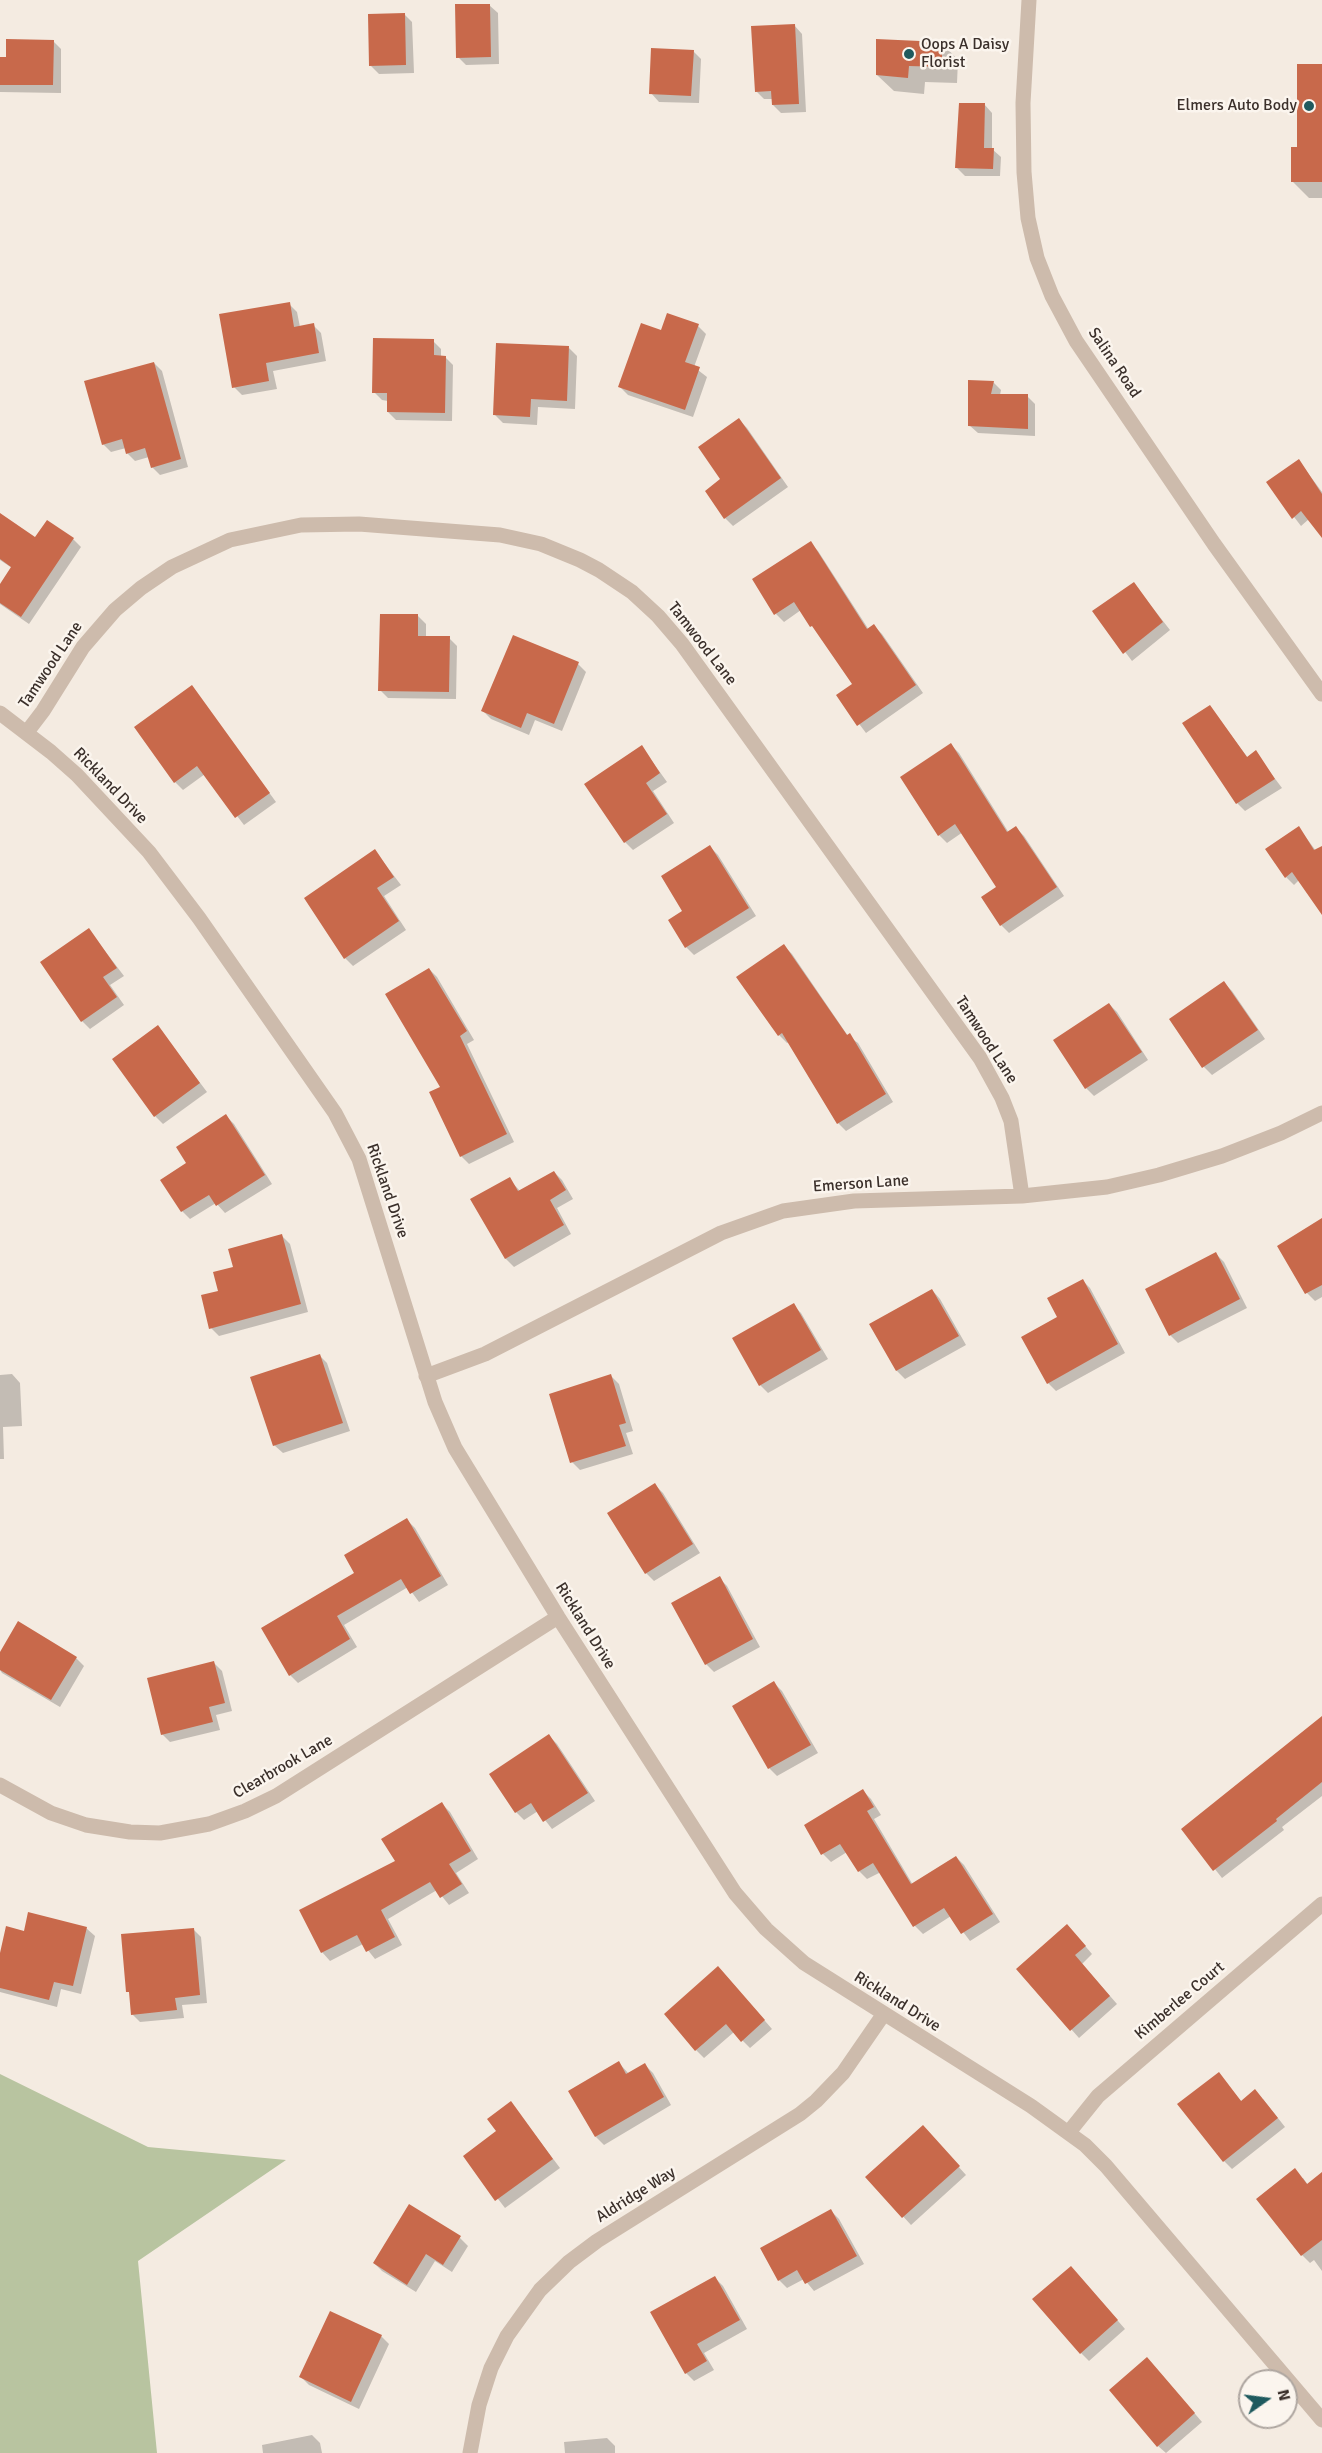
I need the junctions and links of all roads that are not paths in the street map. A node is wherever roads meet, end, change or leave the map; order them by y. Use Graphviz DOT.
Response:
graph roads {
  1 [pos="1029,0"];
  2 [pos="1322,694"];
  3 [pos="0,712"];
  4 [pos="27,732"];
  5 [pos="1322,1113"];
  6 [pos="1022,1196"];
  7 [pos="426,1376"];
  8 [pos="558,1617"];
  9 [pos="0,1785"];
  10 [pos="1322,1904"];
  11 [pos="884,2015"];
  12 [pos="1069,2132"];
  13 [pos="1322,2420"];
  14 [pos="470,2453"];
  1 -- 2 [label="street, Salina Road"];
  3 -- 4 [label="street, Rickland Drive"];
  4 -- 6 [label="street, Tamwood Lane"];
  4 -- 7 [label="street, Rickland Drive"];
  5 -- 6 [label="street, Emerson Lane"];
  6 -- 7 [label="street, Emerson Lane"];
  7 -- 8 [label="street, Rickland Drive"];
  8 -- 9 [label="street, Clearbrook Lane"];
  8 -- 11 [label="street, Rickland Drive"];
  10 -- 12 [label="street, Kimberlee Court"];
  11 -- 12 [label="street, Rickland Drive"];
  11 -- 14 [label="street, Aldridge Way"];
  12 -- 13 [label="street, Rickland Drive"];
}
